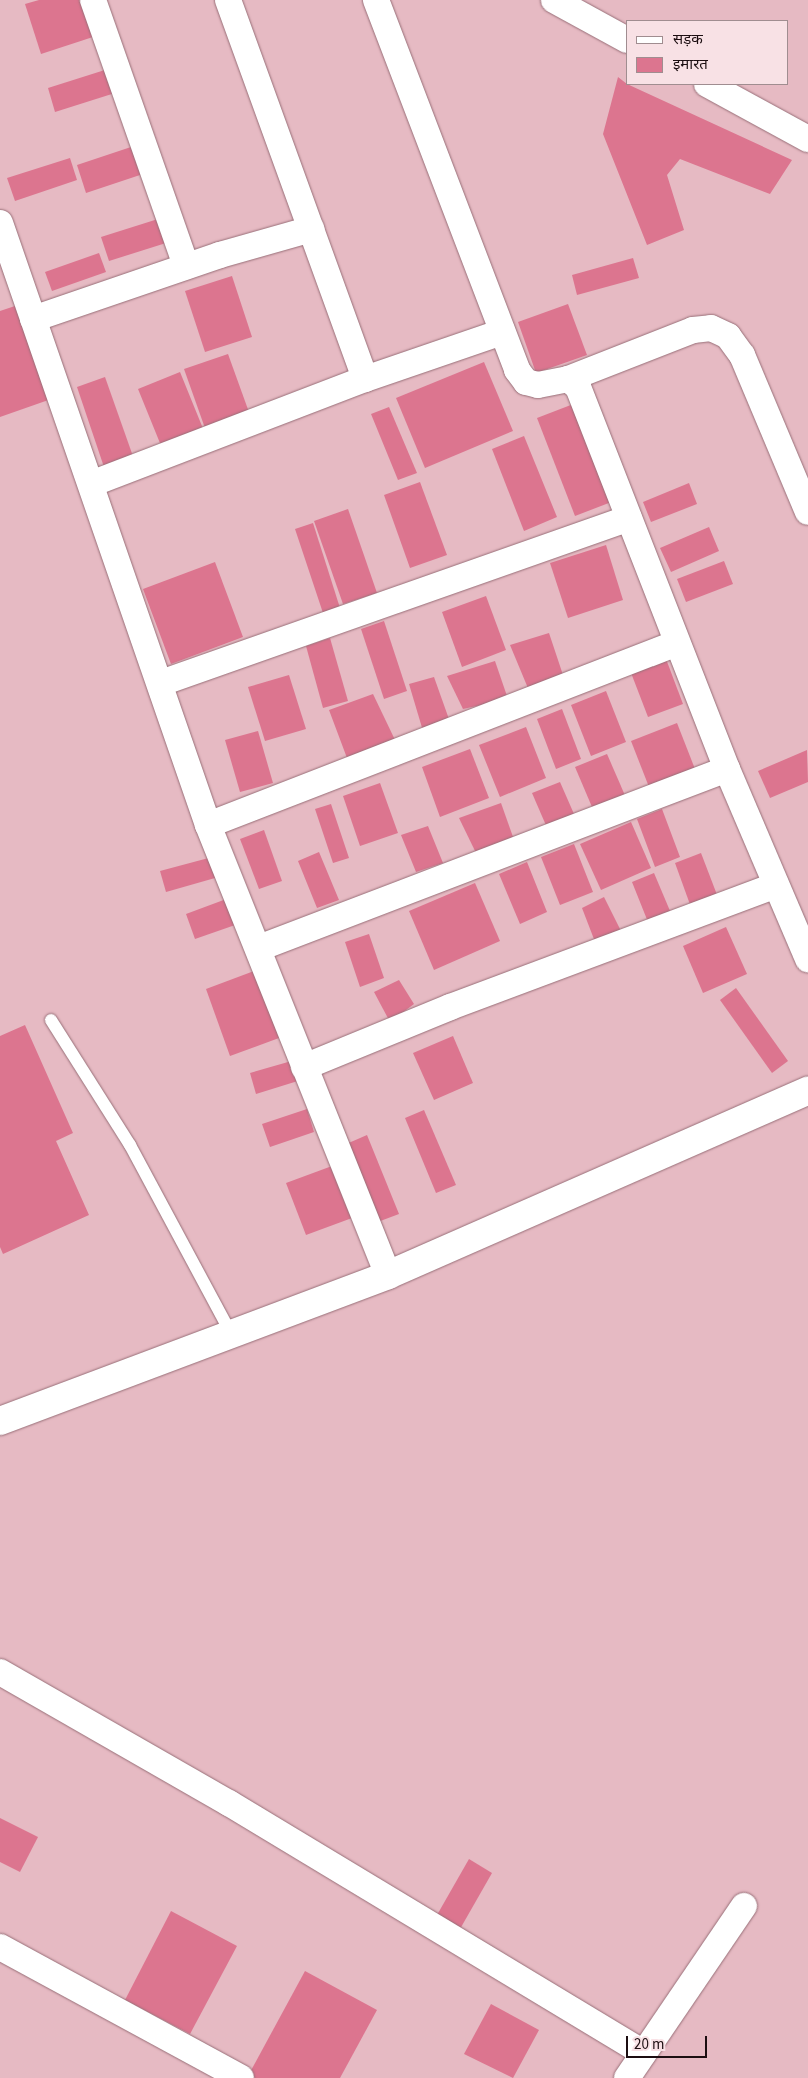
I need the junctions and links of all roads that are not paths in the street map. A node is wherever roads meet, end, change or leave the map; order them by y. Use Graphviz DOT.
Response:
graph roads {
  1 [pos="93,0"];
  2 [pos="228,0"];
  3 [pos="376,0"];
  4 [pos="554,0"];
  5 [pos="626,39"];
  6 [pos="709,85"];
  7 [pos="808,139"];
  8 [pos="0,223"];
  9 [pos="311,229"];
  10 [pos="186,266"];
  11 [pos="33,318"];
  12 [pos="502,332"];
  13 [pos="365,379"];
  14 [pos="568,379"];
  15 [pos="91,484"];
  16 [pos="808,512"];
  17 [pos="630,518"];
  18 [pos="677,643"];
  19 [pos="161,683"];
  20 [pos="727,769"];
  21 [pos="208,824"];
  22 [pos="776,885"];
  23 [pos="259,948"];
  24 [pos="808,959"];
  25 [pos="51,1020"];
  26 [pos="304,1067"];
  27 [pos="808,1091"];
  28 [pos="388,1275"];
  29 [pos="232,1335"];
  30 [pos="0,1421"];
  31 [pos="0,1672"];
  32 [pos="744,1906"];
  33 [pos="0,1947"];
  34 [pos="644,2053"];
  35 [pos="241,2078"];
  36 [pos="627,2078"];
  1 -- 10 [label="street"];
  2 -- 9 [label="street"];
  3 -- 12 [label="street"];
  4 -- 5 [label="street"];
  6 -- 7 [label="street"];
  8 -- 11 [label="street"];
  9 -- 10 [label="street"];
  9 -- 13 [label="street"];
  10 -- 11 [label="street"];
  11 -- 15 [label="street"];
  12 -- 13 [label="street"];
  12 -- 14 [label="street"];
  13 -- 15 [label="street"];
  14 -- 16 [label="street"];
  14 -- 17 [label="street"];
  15 -- 19 [label="street"];
  17 -- 18 [label="street"];
  17 -- 19 [label="street"];
  18 -- 20 [label="street"];
  18 -- 21 [label="street"];
  19 -- 21 [label="street"];
  20 -- 22 [label="street"];
  20 -- 23 [label="street"];
  21 -- 23 [label="street"];
  22 -- 24 [label="street"];
  22 -- 26 [label="street"];
  23 -- 26 [label="street"];
  25 -- 29 [label="lane"];
  26 -- 28 [label="street"];
  27 -- 28 [label="street"];
  28 -- 29 [label="street"];
  29 -- 30 [label="street"];
  31 -- 34 [label="street"];
  32 -- 34 [label="street"];
  33 -- 35 [label="street"];
  34 -- 36 [label="street"];
}
